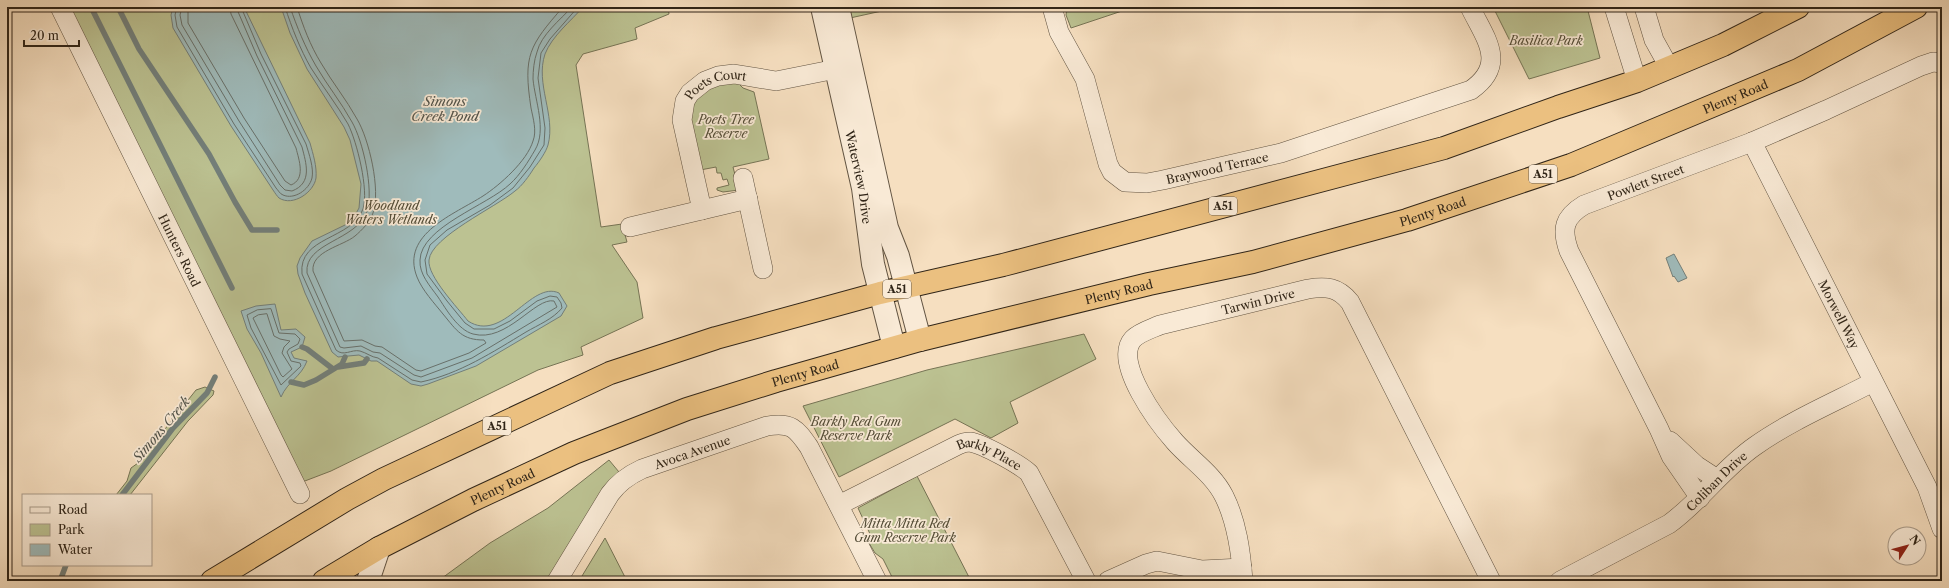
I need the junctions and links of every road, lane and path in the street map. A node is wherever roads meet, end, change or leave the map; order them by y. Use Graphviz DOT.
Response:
graph roads {
  1 [pos="60,7"];
  2 [pos="822,7"];
  3 [pos="838,7"];
  4 [pos="1052,7"];
  5 [pos="1470,7"];
  6 [pos="1614,7"];
  7 [pos="1644,7"];
  8 [pos="1798,7"];
  9 [pos="1916,7"];
  10 [pos="1942,62"];
  11 [pos="844,67"];
  12 [pos="1669,68"];
  13 [pos="1637,82"];
  14 [pos="1752,142"];
  15 [pos="743,178"];
  16 [pos="748,200"];
  17 [pos="702,210"];
  18 [pos="630,227"];
  19 [pos="764,269"];
  20 [pos="906,287"];
  21 [pos="880,294"];
  22 [pos="920,340"];
  23 [pos="894,346"];
  24 [pos="1873,382"];
  25 [pos="1659,429"];
  26 [pos="1717,479"];
  27 [pos="1927,487"];
  28 [pos="300,494"];
  29 [pos="1700,498"];
  30 [pos="839,505"];
  31 [pos="1942,506"];
  32 [pos="1942,529"];
  33 [pos="379,548"];
  34 [pos="1242,574"];
  35 [pos="212,581"];
  36 [pos="324,581"];
  37 [pos="368,581"];
  38 [pos="558,581"];
  39 [pos="877,581"];
  40 [pos="1086,581"];
  41 [pos="1108,581"];
  42 [pos="1491,581"];
  43 [pos="1560,581"];
  1 -- 28 [label="street, Hunters Road"];
  2 -- 11 [label="street, Waterview Drive"];
  3 -- 11 [label="street, Waterview Drive"];
  4 -- 5 [label="street, Braywood Terrace"];
  6 -- 13 [label="street"];
  7 -- 12 [label="street"];
  8 -- 12 [label="highway, A51"];
  9 -- 22 [label="highway, Plenty Road / A51"];
  10 -- 14 [label="street, Powlett Street"];
  11 -- 17 [label="street, Poets Court"];
  11 -- 20 [label="street, Waterview Drive"];
  11 -- 21 [label="street, Waterview Drive"];
  12 -- 13 [label="highway, A51"];
  13 -- 20 [label="highway, A51"];
  14 -- 24 [label="street, Morwell Way"];
  14 -- 25 [label="street, Powlett Street"];
  15 -- 16 [label="street"];
  16 -- 17 [label="street"];
  16 -- 19 [label="street"];
  17 -- 18 [label="street"];
  20 -- 21 [label="highway, A51"];
  20 -- 22 [label="street, Waterview Drive"];
  21 -- 23 [label="street, Waterview Drive"];
  21 -- 35 [label="highway, A51"];
  22 -- 23 [label="highway, Plenty Road / A51"];
  23 -- 33 [label="highway, Plenty Road / A51"];
  24 -- 26 [label="street, Coliban Drive"];
  24 -- 27 [label="street, Morwell Way"];
  25 -- 26 [label="street, Powlett Street"];
  25 -- 29 [label="street, Powlett Street"];
  26 -- 29 [label="street, Coliban Drive"];
  27 -- 31 [label="street, Morwell Way"];
  27 -- 32 [label="street, Morwell Way"];
  29 -- 43 [label="street, Coliban Drive"];
  30 -- 38 [label="street, Avoca Avenue"];
  30 -- 39 [label="street, Avoca Avenue"];
  30 -- 40 [label="street, Barkly Place"];
  33 -- 36 [label="highway, Plenty Road / A51"];
  33 -- 37 [label="street"];
  34 -- 41 [label="street"];
  34 -- 42 [label="street, Tarwin Drive"];
}
